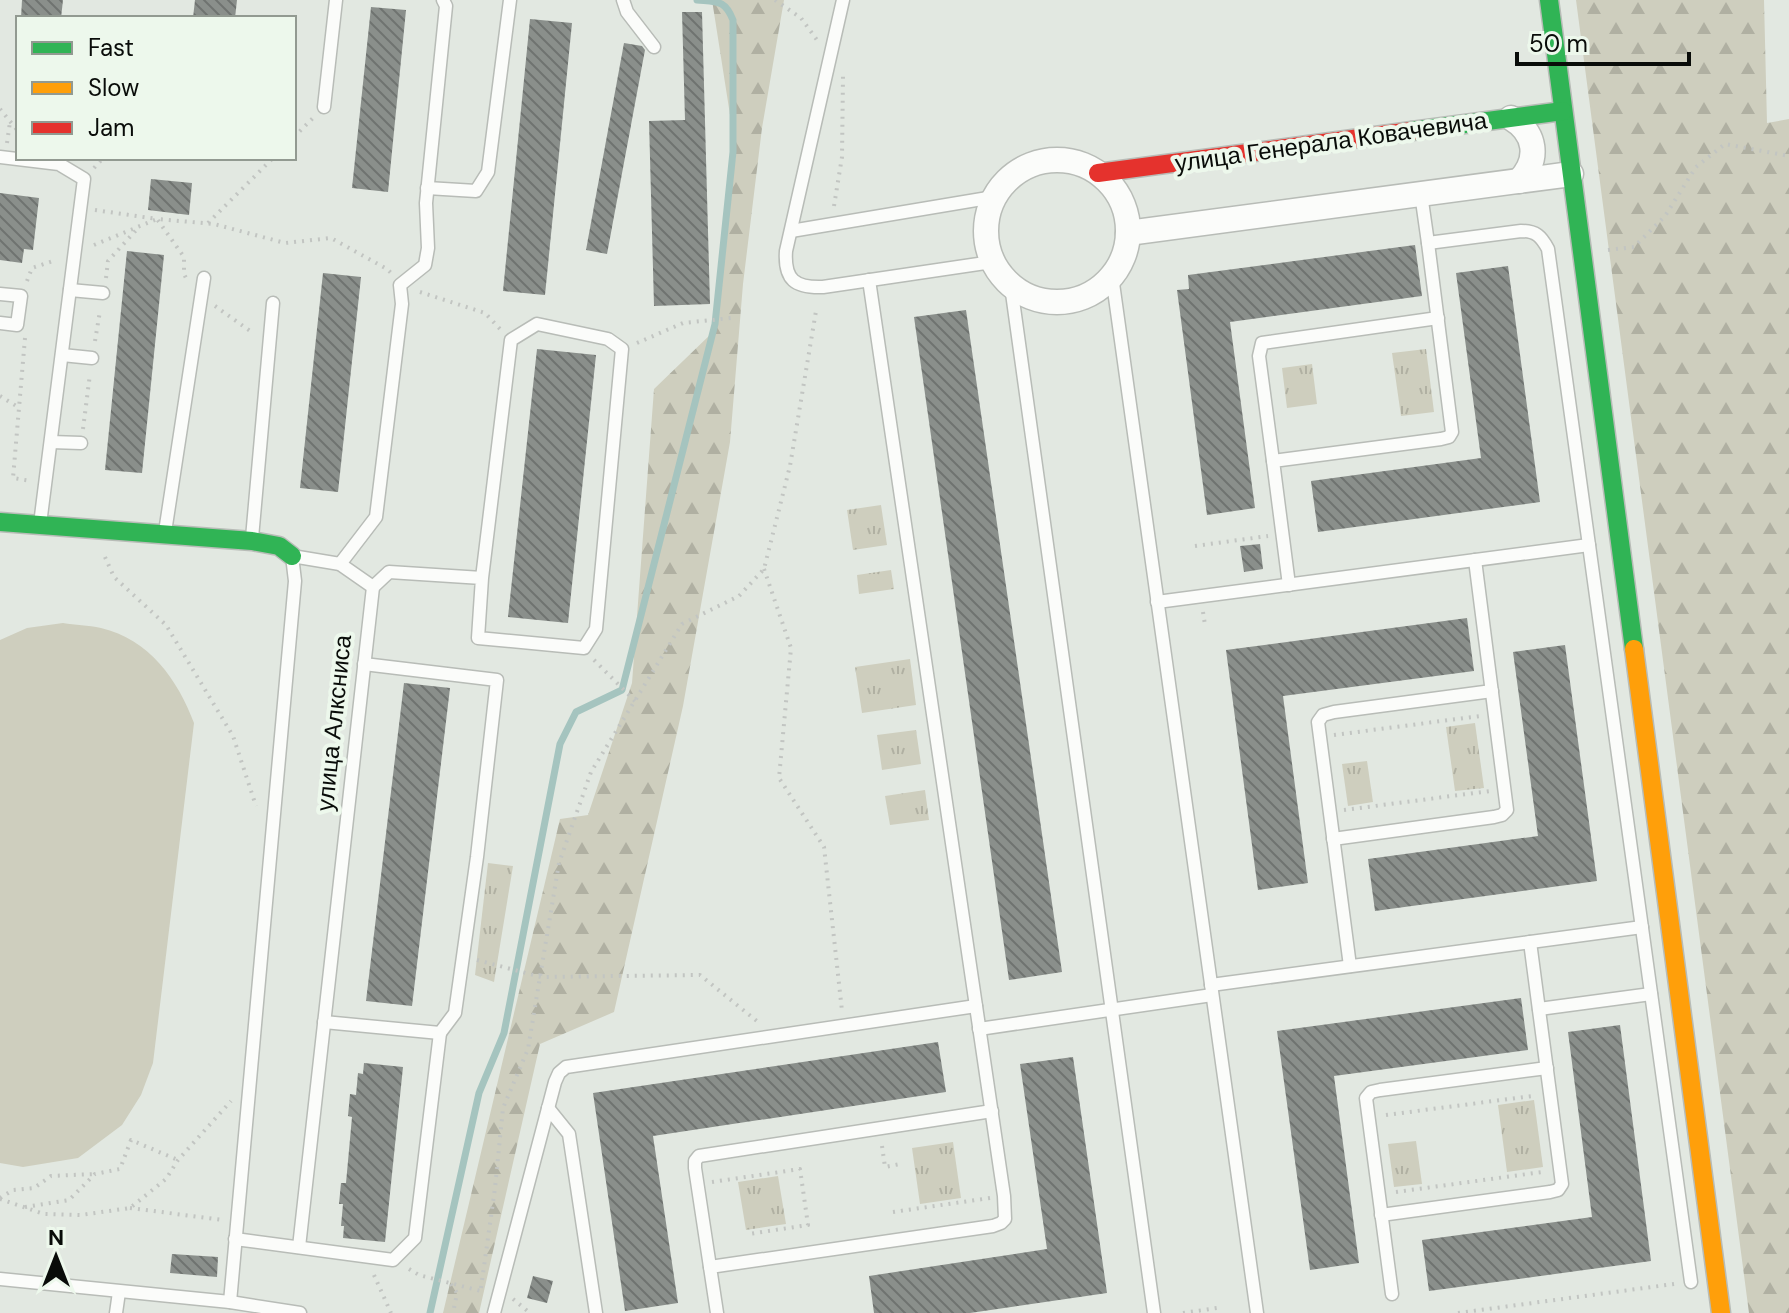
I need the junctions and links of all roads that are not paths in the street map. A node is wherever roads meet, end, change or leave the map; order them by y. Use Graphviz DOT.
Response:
graph roads {
  1 [pos="336,0"];
  2 [pos="443,0"];
  3 [pos="510,0"];
  4 [pos="623,0"];
  5 [pos="843,0"];
  6 [pos="1549,0"];
  7 [pos="654,47"];
  8 [pos="324,107"];
  9 [pos="1563,111"];
  10 [pos="1511,118"];
  11 [pos="25,160"];
  12 [pos="1098,173"];
  13 [pos="1571,174"];
  14 [pos="1519,181"];
  15 [pos="427,188"];
  16 [pos="1421,194"];
  17 [pos="994,197"];
  18 [pos="791,231"];
  19 [pos="1128,233"];
  20 [pos="1428,243"];
  21 [pos="992,262"];
  22 [pos="1112,276"];
  23 [pos="204,278"];
  24 [pos="869,280"];
  25 [pos="1011,286"];
  26 [pos="70,290"];
  27 [pos="103,293"];
  28 [pos="0,294"];
  29 [pos="273,303"];
  30 [pos="1438,318"];
  31 [pos="0,323"];
  32 [pos="62,355"];
  33 [pos="92,358"];
  34 [pos="51,442"];
  35 [pos="81,443"];
  36 [pos="1273,461"];
  37 [pos="0,522"];
  38 [pos="40,527"];
  39 [pos="165,535"];
  40 [pos="252,541"];
  41 [pos="1589,545"];
  42 [pos="292,556"];
  43 [pos="1475,560"];
  44 [pos="340,564"];
  45 [pos="482,578"];
  46 [pos="1289,585"];
  47 [pos="373,587"];
  48 [pos="1157,602"];
  49 [pos="364,664"];
  50 [pos="1492,691"];
  51 [pos="1333,839"];
  52 [pos="1642,927"];
  53 [pos="1530,942"];
  54 [pos="1350,966"];
  55 [pos="1211,990"];
  56 [pos="1651,994"];
  57 [pos="976,1006"];
  58 [pos="1539,1009"];
  59 [pos="1112,1010"];
  60 [pos="324,1022"];
  61 [pos="979,1029"];
  62 [pos="440,1033"];
  63 [pos="1547,1068"];
  64 [pos="548,1108"];
  65 [pos="992,1111"];
  66 [pos="1381,1215"];
  67 [pos="235,1239"];
  68 [pos="299,1247"];
  69 [pos="710,1267"];
  70 [pos="0,1279"];
  71 [pos="1691,1282"];
  72 [pos="119,1292"];
  73 [pos="1392,1294"];
  74 [pos="230,1302"];
  75 [pos="116,1313"];
  76 [pos="300,1313"];
  77 [pos="494,1313"];
  78 [pos="596,1313"];
  79 [pos="717,1313"];
  80 [pos="1154,1313"];
  81 [pos="1257,1313"];
  82 [pos="1721,1313"];
  1 -- 8 [label="lane"];
  2 -- 15 [label="lane"];
  3 -- 15 [label="lane"];
  4 -- 7 [label="lane"];
  5 -- 18 [label="lane"];
  6 -- 9 [label="main road"];
  9 -- 10 [label="main road, улица Генерала Ковачевича"];
  9 -- 13 [label="main road"];
  10 -- 12 [label="main road, улица Генерала Ковачевича"];
  10 -- 14 [label="street"];
  11 -- 26 [label="lane"];
  12 -- 17 [label="street, улица Генерала Ковачевича"];
  12 -- 19 [label="street"];
  13 -- 14 [label="street"];
  13 -- 82 [label="main road"];
  14 -- 16 [label="street"];
  15 -- 44 [label="lane"];
  16 -- 19 [label="street"];
  16 -- 20 [label="lane"];
  17 -- 18 [label="lane"];
  17 -- 21 [label="street"];
  18 -- 24 [label="lane"];
  19 -- 22 [label="street"];
  20 -- 30 [label="lane"];
  20 -- 41 [label="lane"];
  21 -- 24 [label="lane"];
  21 -- 25 [label="street"];
  22 -- 25 [label="street"];
  22 -- 48 [label="lane"];
  23 -- 39 [label="lane"];
  24 -- 57 [label="lane"];
  25 -- 59 [label="lane"];
  26 -- 27 [label="lane"];
  26 -- 32 [label="lane"];
  28 -- 31 [label="lane"];
  29 -- 40 [label="lane"];
  30 -- 36 [label="lane"];
  30 -- 36 [label="lane"];
  32 -- 33 [label="lane"];
  32 -- 34 [label="lane"];
  34 -- 35 [label="lane"];
  34 -- 38 [label="lane"];
  36 -- 46 [label="lane"];
  37 -- 38 [label="main road"];
  38 -- 39 [label="main road"];
  39 -- 40 [label="main road"];
  40 -- 42 [label="main road"];
  41 -- 43 [label="lane"];
  41 -- 52 [label="lane"];
  42 -- 44 [label="lane"];
  42 -- 67 [label="lane"];
  43 -- 46 [label="lane"];
  43 -- 50 [label="lane"];
  44 -- 47 [label="lane"];
  45 -- 45 [label="lane"];
  45 -- 47 [label="lane"];
  46 -- 48 [label="lane"];
  47 -- 49 [label="lane, улица Алксниса"];
  48 -- 55 [label="lane"];
  49 -- 60 [label="lane, улица Алксниса"];
  49 -- 62 [label="lane"];
  50 -- 51 [label="lane"];
  50 -- 51 [label="lane"];
  51 -- 54 [label="lane"];
  52 -- 53 [label="lane"];
  52 -- 56 [label="lane"];
  53 -- 54 [label="lane"];
  53 -- 58 [label="lane"];
  54 -- 55 [label="lane"];
  55 -- 59 [label="lane"];
  55 -- 81 [label="lane"];
  56 -- 58 [label="lane"];
  56 -- 71 [label="lane"];
  57 -- 61 [label="lane"];
  57 -- 64 [label="lane"];
  58 -- 63 [label="lane"];
  59 -- 61 [label="lane"];
  59 -- 80 [label="lane"];
  60 -- 62 [label="lane"];
  60 -- 68 [label="lane, улица Алксниса"];
  61 -- 65 [label="lane"];
  62 -- 68 [label="lane"];
  63 -- 66 [label="lane"];
  63 -- 66 [label="lane"];
  64 -- 77 [label="lane"];
  64 -- 78 [label="lane"];
  65 -- 69 [label="lane"];
  65 -- 69 [label="lane"];
  66 -- 73 [label="lane"];
  67 -- 68 [label="lane"];
  67 -- 74 [label="lane"];
  69 -- 79 [label="lane"];
  70 -- 72 [label="lane"];
  72 -- 74 [label="lane"];
  72 -- 75 [label="lane"];
  74 -- 76 [label="lane"];
}
